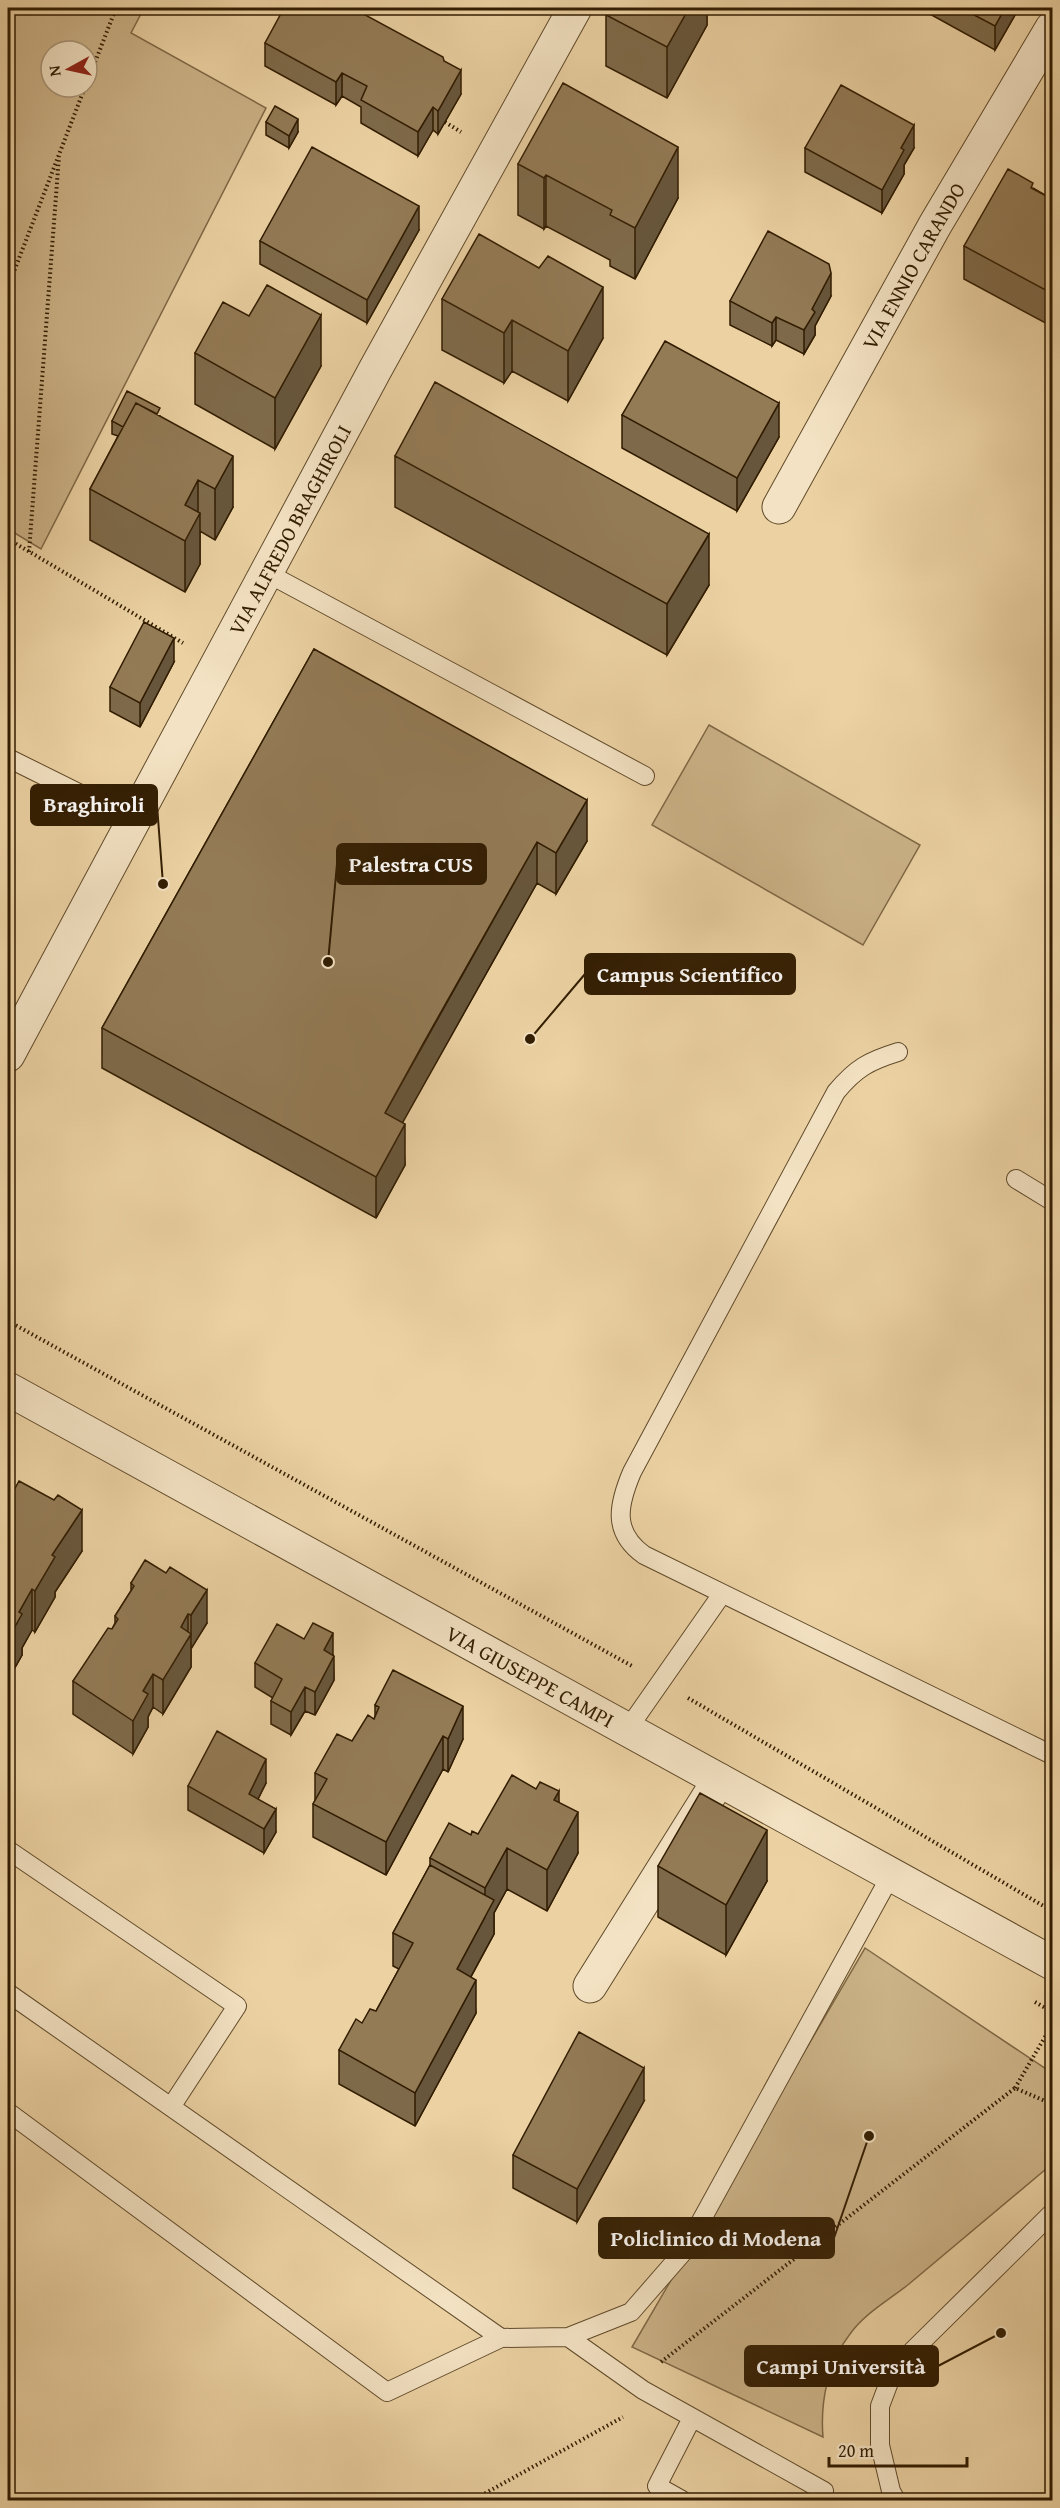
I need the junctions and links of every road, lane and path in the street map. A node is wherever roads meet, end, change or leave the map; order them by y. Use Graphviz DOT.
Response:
graph roads {
  1 [pos="116,8"];
  2 [pos="576,8"];
  3 [pos="1053,28"];
  4 [pos="99,52"];
  5 [pos="80,99"];
  6 [pos="445,122"];
  7 [pos="463,133"];
  8 [pos="59,156"];
  9 [pos="8,286"];
  10 [pos="779,507"];
  11 [pos="8,539"];
  12 [pos="29,552"];
  13 [pos="267,573"];
  14 [pos="218,663"];
  15 [pos="8,758"];
  16 [pos="645,776"];
  17 [pos="133,820"];
  18 [pos="898,1052"];
  19 [pos="8,1055"];
  20 [pos="1016,1179"];
  21 [pos="1053,1201"];
  22 [pos="8,1321"];
  23 [pos="8,1389"];
  24 [pos="722,1594"];
  25 [pos="661,1681"];
  26 [pos="627,1730"];
  27 [pos="1053,1755"];
  28 [pos="718,1780"];
  29 [pos="8,1850"];
  30 [pos="891,1875"];
  31 [pos="1053,1911"];
  32 [pos="1053,1963"];
  33 [pos="590,1986"];
  34 [pos="8,1993"];
  35 [pos="1053,2025"];
  36 [pos="1015,2088"];
  37 [pos="1053,2104"];
  38 [pos="171,2107"];
  39 [pos="8,2112"];
  40 [pos="1053,2212"];
  41 [pos="568,2337"];
  42 [pos="501,2338"];
  43 [pos="643,2390"];
  44 [pos="692,2418"];
  45 [pos="824,2492"];
  46 [pos="473,2500"];
  47 [pos="682,2500"];
  48 [pos="896,2500"];
  1 -- 4 [label="path"];
  2 -- 13 [label="street, VIA ALFREDO BRAGHIROLI"];
  3 -- 10 [label="street, VIA ENNIO CARANDO"];
  5 -- 8 [label="path"];
  6 -- 7 [label="path"];
  8 -- 9 [label="path"];
  8 -- 12 [label="path"];
  11 -- 12 [label="path"];
  12 -- 14 [label="path"];
  13 -- 14 [label="street, VIA ALFREDO BRAGHIROLI"];
  13 -- 16 [label="lane"];
  14 -- 17 [label="street, VIA ALFREDO BRAGHIROLI"];
  15 -- 17 [label="lane"];
  17 -- 19 [label="street, VIA ALFREDO BRAGHIROLI"];
  18 -- 24 [label="lane"];
  20 -- 21 [label="lane"];
  22 -- 25 [label="path"];
  23 -- 26 [label="street, VIA GIUSEPPE CAMPI"];
  24 -- 25 [label="lane"];
  24 -- 27 [label="lane"];
  25 -- 26 [label="lane"];
  25 -- 31 [label="path"];
  26 -- 28 [label="street, VIA GIUSEPPE CAMPI"];
  28 -- 30 [label="street, VIA GIUSEPPE CAMPI"];
  28 -- 33 [label="street"];
  29 -- 38 [label="lane"];
  30 -- 32 [label="street, VIA GIUSEPPE CAMPI"];
  30 -- 41 [label="lane"];
  34 -- 38 [label="lane"];
  35 -- 36 [label="path"];
  36 -- 37 [label="path"];
  36 -- 43 [label="path"];
  38 -- 42 [label="lane"];
  39 -- 42 [label="lane"];
  40 -- 48 [label="lane"];
  41 -- 42 [label="lane"];
  41 -- 43 [label="lane"];
  43 -- 44 [label="lane"];
  43 -- 46 [label="path"];
  44 -- 45 [label="lane"];
  44 -- 47 [label="lane"];
}
